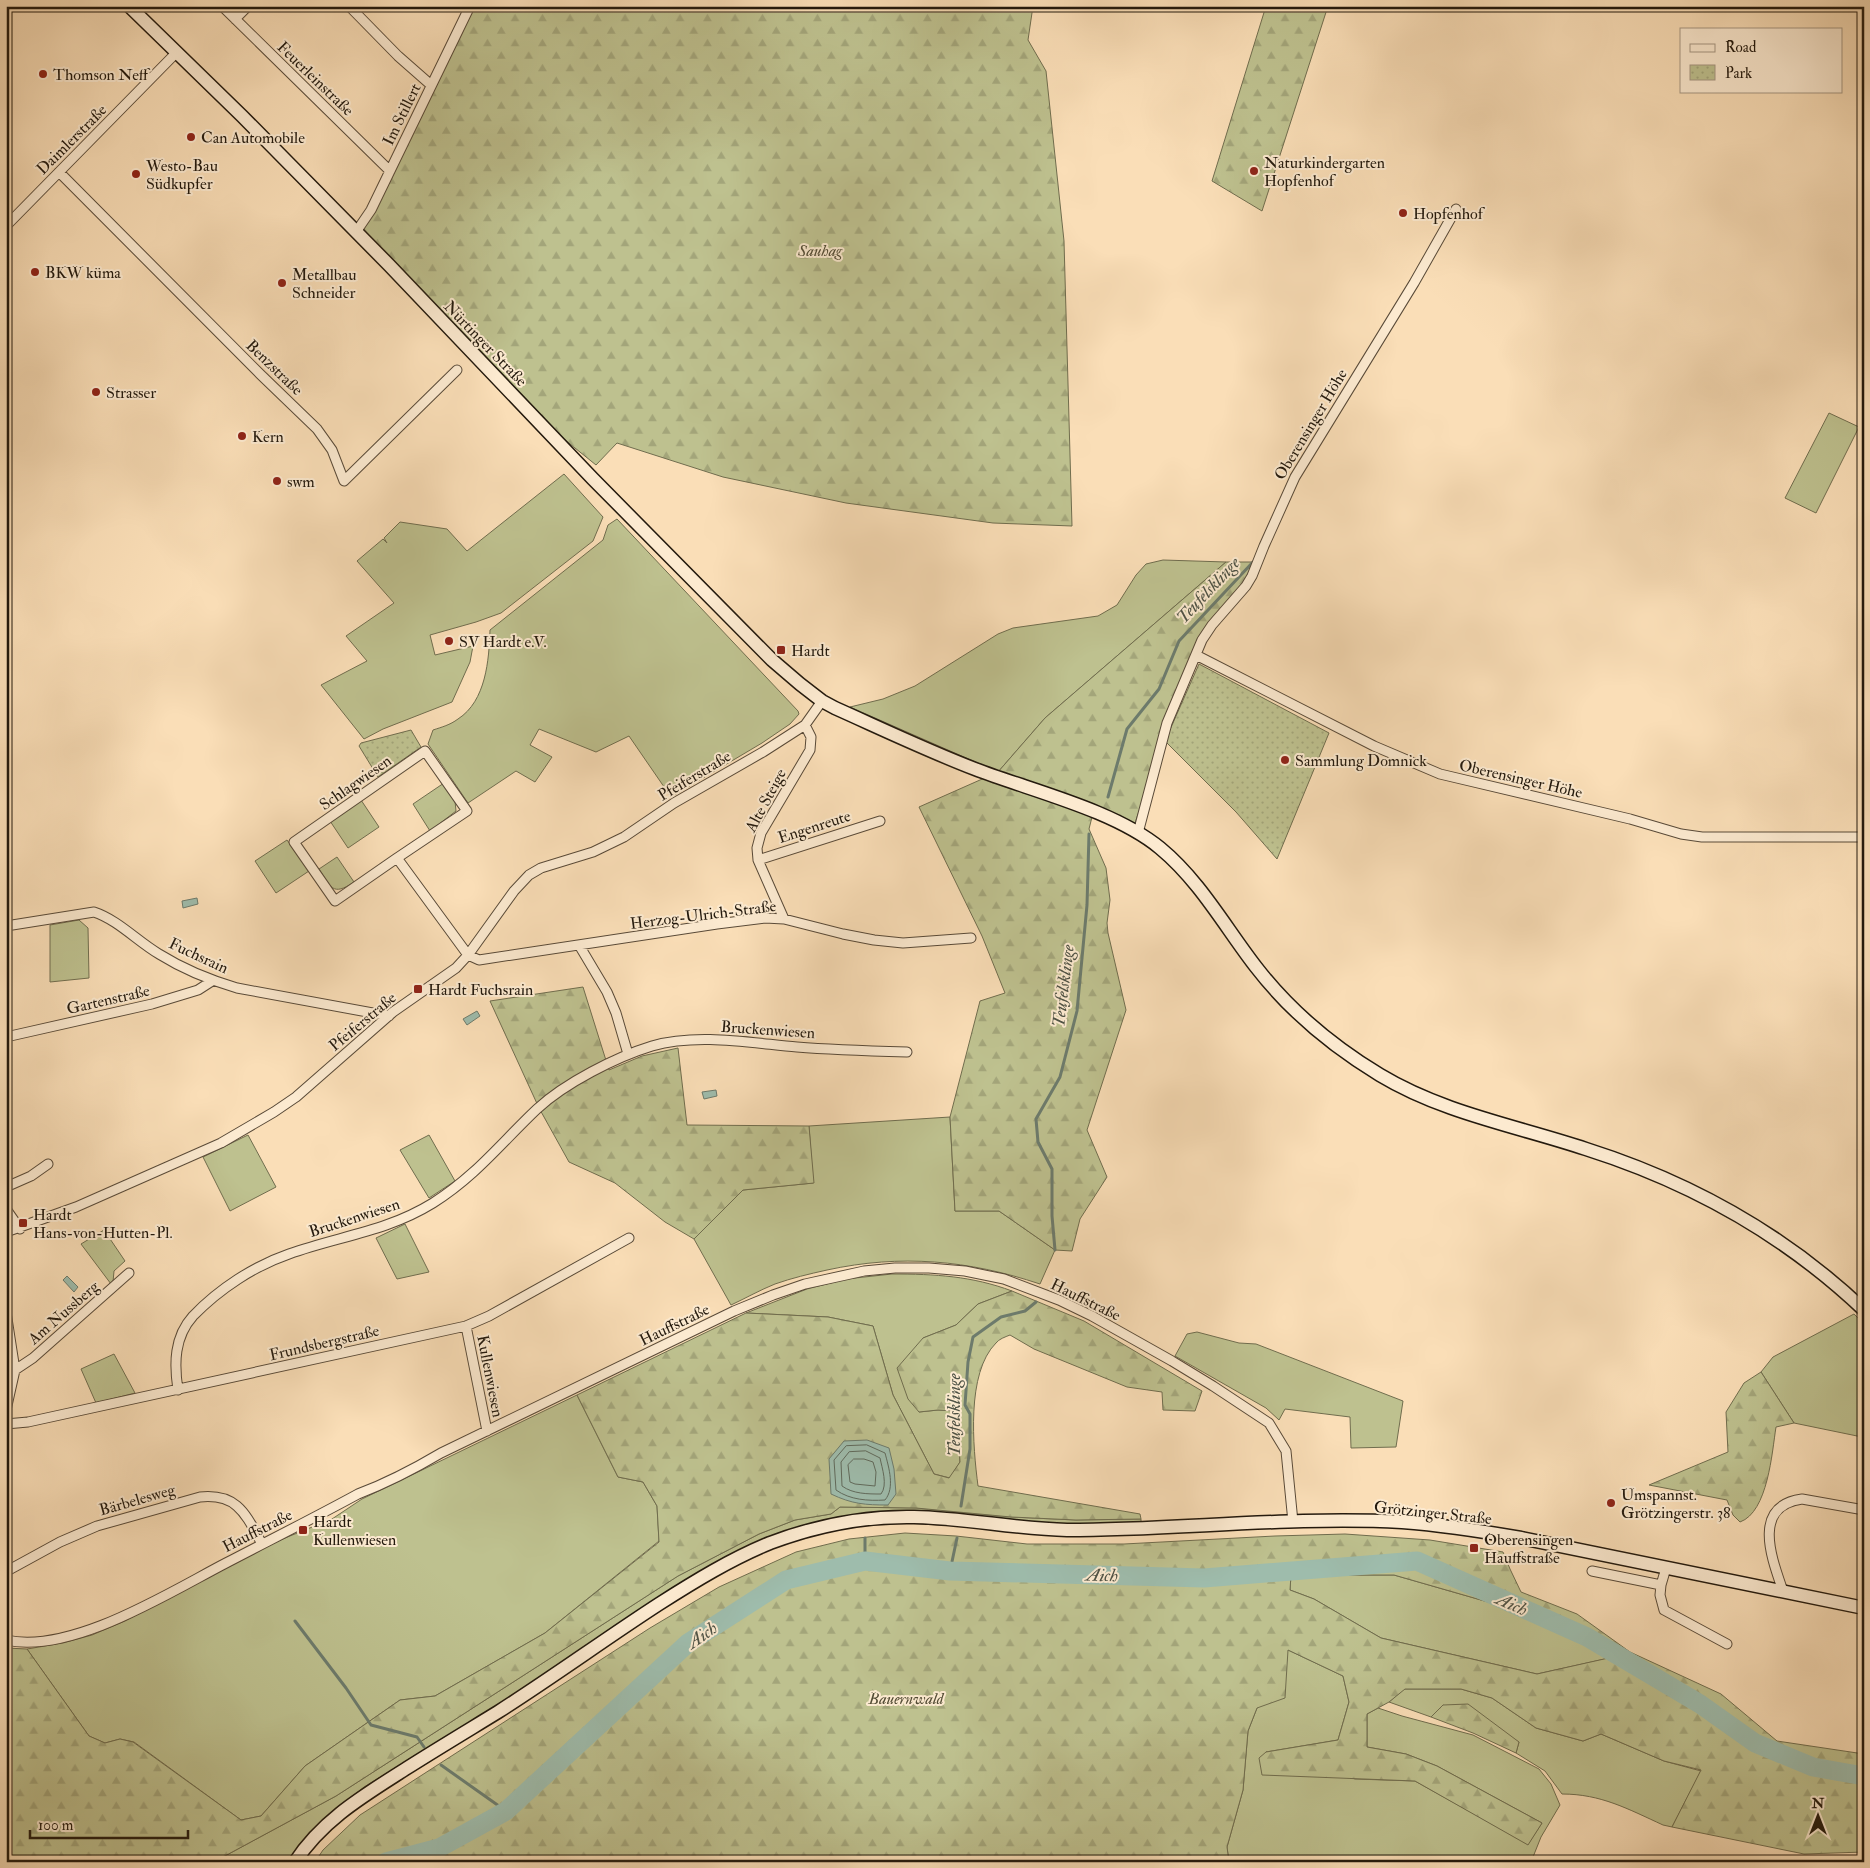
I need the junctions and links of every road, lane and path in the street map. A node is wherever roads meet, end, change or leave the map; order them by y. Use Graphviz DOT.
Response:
graph roads {
  1 [pos="129,6"];
  2 [pos="222,6"];
  3 [pos="248,6"];
  4 [pos="349,6"];
  5 [pos="470,6"];
  6 [pos="235,19"];
  7 [pos="178,52"];
  8 [pos="431,85"];
  9 [pos="390,171"];
  10 [pos="59,172"];
  11 [pos="1456,209"];
  12 [pos="6,226"];
  13 [pos="356,232"];
  14 [pos="457,370"];
  15 [pos="1196,655"];
  16 [pos="822,701"];
  17 [pos="804,725"];
  18 [pos="880,821"];
  19 [pos="1138,833"];
  20 [pos="1864,837"];
  21 [pos="397,858"];
  22 [pos="758,860"];
  23 [pos="784,919"];
  24 [pos="6,926"];
  25 [pos="971,938"];
  26 [pos="579,945"];
  27 [pos="468,955"];
  28 [pos="212,981"];
  29 [pos="389,1016"];
  30 [pos="6,1037"];
  31 [pos="906,1052"];
  32 [pos="628,1054"];
  33 [pos="48,1164"];
  34 [pos="6,1186"];
  35 [pos="6,1209"];
  36 [pos="20,1229"];
  37 [pos="6,1232"];
  38 [pos="629,1238"];
  39 [pos="129,1274"];
  40 [pos="1864,1310"];
  41 [pos="6,1312"];
  42 [pos="466,1326"];
  43 [pos="15,1370"];
  44 [pos="178,1390"];
  45 [pos="6,1410"];
  46 [pos="6,1424"];
  47 [pos="487,1431"];
  48 [pos="1864,1510"];
  49 [pos="1293,1522"];
  50 [pos="262,1544"];
  51 [pos="1666,1568"];
  52 [pos="7,1571"];
  53 [pos="1592,1571"];
  54 [pos="1661,1585"];
  55 [pos="1783,1591"];
  56 [pos="1864,1608"];
  57 [pos="6,1640"];
  58 [pos="1727,1644"];
  59 [pos="295,1862"];
  1 -- 7 [label="main road, Nürtinger Straße"];
  2 -- 6 [label="street, Feuerleinstraße"];
  3 -- 6 [label="street"];
  4 -- 8 [label="street"];
  5 -- 8 [label="street, Im Stillert"];
  6 -- 9 [label="street, Feuerleinstraße"];
  7 -- 10 [label="street, Daimlerstraße"];
  7 -- 13 [label="main road, Nürtinger Straße"];
  8 -- 9 [label="street, Im Stillert"];
  9 -- 13 [label="street, Im Stillert"];
  10 -- 12 [label="street, Daimlerstraße"];
  10 -- 14 [label="street, Benzstraße"];
  11 -- 15 [label="street, Oberensinger Höhe"];
  13 -- 16 [label="main road, Nürtinger Straße"];
  15 -- 19 [label="street, Oberensinger Höhe"];
  15 -- 20 [label="street, Oberensinger Höhe"];
  16 -- 17 [label="street, Pfeiferstraße"];
  16 -- 19 [label="main road, Nürtinger Straße"];
  17 -- 22 [label="street, Alte Steige"];
  17 -- 27 [label="street, Pfeiferstraße"];
  18 -- 22 [label="street, Engenreute"];
  19 -- 40 [label="main road, Nürtinger Straße"];
  21 -- 21 [label="street, Schlagwiesen"];
  21 -- 27 [label="street"];
  22 -- 23 [label="street, Alte Steige"];
  23 -- 25 [label="street, Herzog-Ulrich-Straße"];
  23 -- 26 [label="street, Herzog-Ulrich-Straße"];
  24 -- 28 [label="street, Fuchsrain"];
  26 -- 27 [label="street, Herzog-Ulrich-Straße"];
  26 -- 32 [label="street"];
  27 -- 29 [label="street, Pfeiferstraße"];
  28 -- 29 [label="street, Fuchsrain"];
  28 -- 30 [label="street, Gartenstraße"];
  29 -- 36 [label="street, Pfeiferstraße"];
  31 -- 32 [label="street, Bruckenwiesen"];
  32 -- 44 [label="street, Bruckenwiesen"];
  33 -- 34 [label="street"];
  35 -- 36 [label="street"];
  36 -- 37 [label="street, Pfeiferstraße"];
  38 -- 42 [label="street, Frundsbergstraße"];
  39 -- 43 [label="street, Am Nussberg"];
  41 -- 43 [label="street"];
  42 -- 44 [label="street, Frundsbergstraße"];
  42 -- 47 [label="street, Kullenwiesen"];
  43 -- 45 [label="street"];
  44 -- 46 [label="street, Frundsbergstraße"];
  47 -- 49 [label="street, Hauffstraße"];
  47 -- 50 [label="street, Hauffstraße"];
  48 -- 55 [label="street"];
  49 -- 51 [label="main road, Grötzinger Straße"];
  49 -- 59 [label="main road, Grötzinger Straße"];
  50 -- 52 [label="street, Bärbelesweg"];
  50 -- 57 [label="street, Hauffstraße"];
  51 -- 54 [label="street"];
  51 -- 55 [label="main road, Grötzinger Straße"];
  53 -- 54 [label="street"];
  54 -- 58 [label="street"];
  55 -- 56 [label="main road, Grötzinger Straße"];
}
